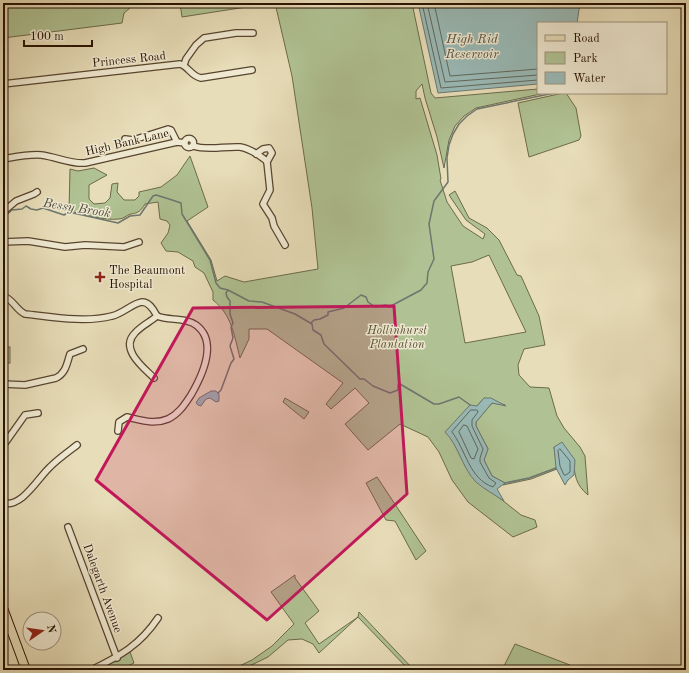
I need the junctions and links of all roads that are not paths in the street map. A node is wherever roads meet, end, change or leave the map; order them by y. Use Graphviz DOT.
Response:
graph roads {
  1 [pos="253,33"];
  2 [pos="184,65"];
  3 [pos="252,70"];
  4 [pos="3,84"];
  5 [pos="125,139"];
  6 [pos="177,142"];
  7 [pos="256,154"];
  8 [pos="3,159"];
  9 [pos="267,162"];
  10 [pos="38,191"];
  11 [pos="3,212"];
  12 [pos="3,242"];
  13 [pos="139,242"];
  14 [pos="285,245"];
  15 [pos="3,296"];
  16 [pos="157,316"];
  17 [pos="83,349"];
  18 [pos="154,378"];
  19 [pos="3,384"];
  20 [pos="38,413"];
  21 [pos="118,431"];
  22 [pos="77,445"];
  23 [pos="3,446"];
  24 [pos="3,504"];
  25 [pos="68,527"];
  26 [pos="3,608"];
  27 [pos="158,618"];
  28 [pos="117,658"];
  29 [pos="686,667"];
  30 [pos="26,670"];
  31 [pos="91,670"];
  32 [pos="684,670"];
  1 -- 2 [label="street"];
  2 -- 3 [label="street, Princess Road"];
  2 -- 4 [label="street, Princess Road"];
  5 -- 6 [label="street"];
  6 -- 7 [label="street, High Bank Lane"];
  6 -- 8 [label="street, High Bank Lane"];
  7 -- 9 [label="street"];
  7 -- 9 [label="street"];
  9 -- 14 [label="street"];
  10 -- 11 [label="street"];
  12 -- 13 [label="street"];
  15 -- 16 [label="street"];
  16 -- 18 [label="street"];
  16 -- 21 [label="street"];
  17 -- 19 [label="street"];
  20 -- 23 [label="street"];
  22 -- 24 [label="street"];
  25 -- 28 [label="street, Dalegarth Avenue"];
  26 -- 30 [label="highway"];
  27 -- 28 [label="street"];
  28 -- 31 [label="street"];
  29 -- 32 [label="main road"];
}
